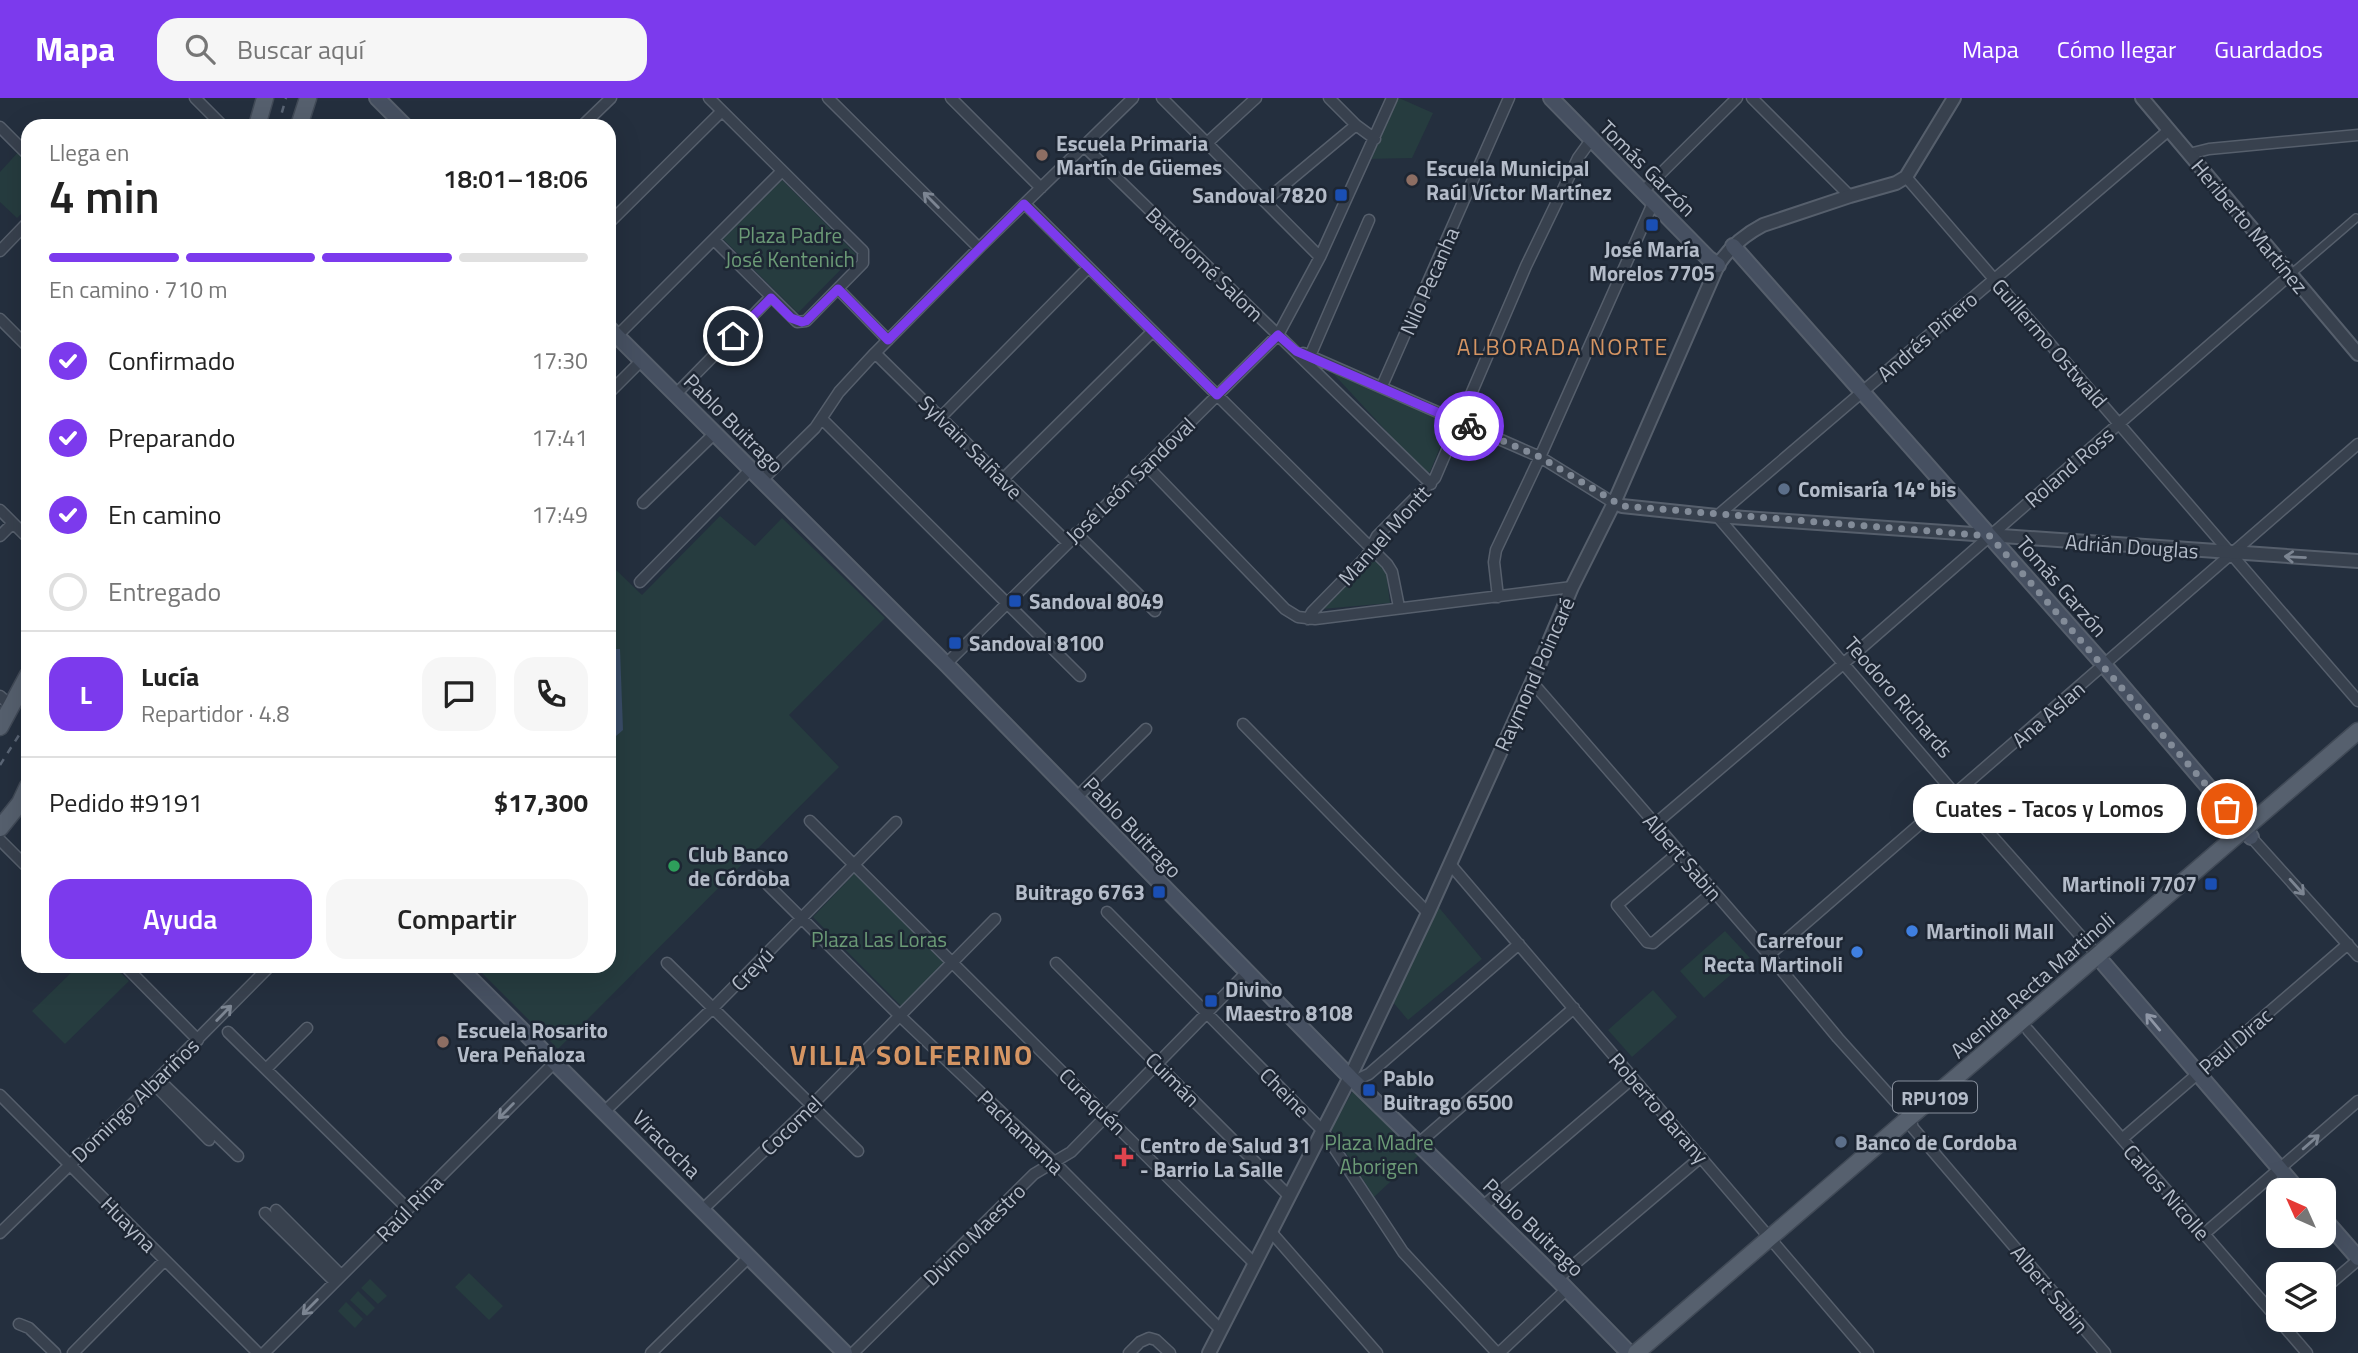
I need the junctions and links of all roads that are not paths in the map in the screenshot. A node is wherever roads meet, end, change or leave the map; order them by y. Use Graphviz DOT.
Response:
graph roads {
  1 [pos="195,98"];
  2 [pos="265,98"];
  3 [pos="308,98"];
  4 [pos="377,98"];
  5 [pos="611,98"];
  6 [pos="709,98"];
  7 [pos="828,98"];
  8 [pos="951,98"];
  9 [pos="1133,98"];
  10 [pos="1162,98"];
  11 [pos="1256,98"];
  12 [pos="1329,98"];
  13 [pos="1392,98"];
  14 [pos="1509,98"];
  15 [pos="1550,98"];
  16 [pos="1737,98"];
  17 [pos="1752,98"];
  18 [pos="1954,98"];
  19 [pos="2142,98"];
  20 [pos="722,111"];
  21 [pos="216,119"];
  22 [pos="259,119"];
  23 [pos="301,119"];
  24 [pos="398,119"];
  25 [pos="589,119"];
  26 [pos="1356,125"];
  27 [pos="0,127"];
  28 [pos="2169,130"];
  29 [pos="2358,135"];
  30 [pos="1375,139"];
  31 [pos="1591,140"];
  32 [pos="1207,143"];
  33 [pos="1085,147"];
  34 [pos="21,148"];
  35 [pos="2189,154"];
  36 [pos="782,171"];
  37 [pos="1906,177"];
  38 [pos="1041,188"];
  39 [pos="1850,196"];
  40 [pos="1648,197"];
  41 [pos="1265,201"];
  42 [pos="1024,204"];
  43 [pos="616,216"];
  44 [pos="2356,218"];
  45 [pos="1369,220"];
  46 [pos="21,229"];
  47 [pos="714,240"];
  48 [pos="1733,246"];
  49 [pos="979,248"];
  50 [pos="0,250"];
  51 [pos="1320,257"];
  52 [pos="1718,265"];
  53 [pos="1088,268"];
  54 [pos="2291,274"];
  55 [pos="1994,278"];
  56 [pos="838,289"];
  57 [pos="771,298"];
  58 [pos="0,319"];
  59 [pos="616,329"];
  60 [pos="1152,332"];
  61 [pos="616,335"];
  62 [pos="1278,335"];
  63 [pos="21,340"];
  64 [pos="888,340"];
  65 [pos="2357,349"];
  66 [pos="1296,351"];
  67 [pos="875,353"];
  68 [pos="1310,356"];
  69 [pos="642,360"];
  70 [pos="616,386"];
  71 [pos="1382,386"];
  72 [pos="1863,390"];
  73 [pos="676,394"];
  74 [pos="1217,395"];
  75 [pos="941,417"];
  76 [pos="822,419"];
  77 [pos="1458,421"];
  78 [pos="2119,424"];
  79 [pos="715,433"];
  80 [pos="2358,444"];
  81 [pos="1540,457"];
  82 [pos="1146,465"];
  83 [pos="750,470"];
  84 [pos="1003,479"];
  85 [pos="761,481"];
  86 [pos="1430,484"];
  87 [pos="643,503"];
  88 [pos="1614,503"];
  89 [pos="0,510"];
  90 [pos="1717,516"];
  91 [pos="13,523"];
  92 [pos="21,531"];
  93 [pos="1076,533"];
  94 [pos="0,536"];
  95 [pos="1990,536"];
  96 [pos="1067,542"];
  97 [pos="1371,548"];
  98 [pos="2233,554"];
  99 [pos="2358,561"];
  100 [pos="640,582"];
  101 [pos="1572,587"];
  102 [pos="1498,597"];
  103 [pos="1007,603"];
  104 [pos="1399,607"];
  105 [pos="1155,611"];
  106 [pos="1308,619"];
  107 [pos="946,664"];
  108 [pos="1843,664"];
  109 [pos="2105,666"];
  110 [pos="1080,676"];
  111 [pos="1532,682"];
  112 [pos="21,683"];
  113 [pos="6,701"];
  114 [pos="2358,701"];
  115 [pos="1243,724"];
  116 [pos="0,727"];
  117 [pos="1146,729"];
  118 [pos="2358,731"];
  119 [pos="2358,744"];
  120 [pos="1955,794"];
  121 [pos="1076,798"];
  122 [pos="21,802"];
  123 [pos="810,821"];
  124 [pos="896,822"];
  125 [pos="1655,824"];
  126 [pos="0,828"];
  127 [pos="2248,833"];
  128 [pos="0,840"];
  129 [pos="1679,852"];
  130 [pos="21,861"];
  131 [pos="855,863"];
  132 [pos="1450,864"];
  133 [pos="760,876"];
  134 [pos="1713,892"];
  135 [pos="1107,912"];
  136 [pos="1428,913"];
  137 [pos="802,918"];
  138 [pos="995,919"];
  139 [pos="2348,943"];
  140 [pos="1519,944"];
  141 [pos="1769,955"];
  142 [pos="2358,956"];
  143 [pos="2101,960"];
  144 [pos="667,962"];
  145 [pos="953,962"];
  146 [pos="1056,963"];
  147 [pos="1247,972"];
  148 [pos="132,973"];
  149 [pos="263,973"];
  150 [pos="465,973"];
  151 [pos="713,1008"];
  152 [pos="1574,1008"];
  153 [pos="1207,1013"];
  154 [pos="900,1016"];
  155 [pos="307,1028"];
  156 [pos="2028,1030"];
  157 [pos="228,1032"];
  158 [pos="198,1040"];
  159 [pos="554,1063"];
  160 [pos="1157,1063"];
  161 [pos="266,1069"];
  162 [pos="2197,1074"];
  163 [pos="1633,1077"];
  164 [pos="1352,1079"];
  165 [pos="155,1082"];
  166 [pos="0,1095"];
  167 [pos="2358,1101"];
  168 [pos="811,1106"];
  169 [pos="604,1111"];
  170 [pos="1107,1115"];
  171 [pos="1912,1123"];
  172 [pos="1323,1131"];
  173 [pos="2122,1139"];
  174 [pos="209,1140"];
  175 [pos="1419,1143"];
  176 [pos="858,1151"];
  177 [pos="237,1156"];
  178 [pos="1701,1157"];
  179 [pos="1054,1162"];
  180 [pos="69,1164"];
  181 [pos="2280,1169"];
  182 [pos="2288,1178"];
  183 [pos="1289,1196"];
  184 [pos="1482,1207"];
  185 [pos="408,1209"];
  186 [pos="702,1210"];
  187 [pos="270,1212"];
  188 [pos="0,1233"];
  189 [pos="1272,1233"];
  190 [pos="2336,1233"];
  191 [pos="2204,1234"];
  192 [pos="1773,1243"];
  193 [pos="749,1257"];
  194 [pos="2358,1259"];
  195 [pos="165,1260"];
  196 [pos="1255,1264"];
  197 [pos="2336,1278"];
  198 [pos="338,1279"];
  199 [pos="1562,1284"];
  200 [pos="2266,1301"];
  201 [pos="19,1324"];
  202 [pos="1221,1330"];
  203 [pos="2292,1332"];
  204 [pos="55,1353"];
  205 [pos="73,1353"];
  206 [pos="258,1353"];
  207 [pos="264,1353"];
  208 [pos="650,1353"];
  209 [pos="845,1353"];
  210 [pos="853,1353"];
  211 [pos="1129,1353"];
  212 [pos="1170,1353"];
  213 [pos="1209,1353"];
  214 [pos="1377,1353"];
  215 [pos="1498,1353"];
  216 [pos="1629,1353"];
  217 [pos="1636,1353"];
  218 [pos="1652,1353"];
  219 [pos="1868,1353"];
  220 [pos="2105,1353"];
  221 [pos="2307,1353"];
  1 -- 21 [label="street"];
  2 -- 22 [label="main road"];
  3 -- 23 [label="main road"];
  4 -- 24 [label="main road"];
  5 -- 25 [label="street"];
  6 -- 20 [label="street"];
  49 -- 7 [label="street, one-way"];
  8 -- 38 [label="street"];
  9 -- 33 [label="street"];
  10 -- 32 [label="street"];
  11 -- 32 [label="street"];
  12 -- 26 [label="street"];
  13 -- 30 [label="street, José León Sandoval"];
  14 -- 71 [label="street, Nilo Pecanha"];
  15 -- 31 [label="main road, Tomás Garzón"];
  16 -- 40 [label="street"];
  17 -- 39 [label="street"];
  18 -- 37 [label="street"];
  19 -- 28 [label="street, Heriberto Martínez"];
  20 -- 36 [label="street"];
  20 -- 43 [label="street"];
  26 -- 30 [label="street"];
  26 -- 41 [label="street"];
  27 -- 34 [label="street"];
  28 -- 35 [label="street, Heriberto Martínez"];
  28 -- 55 [label="street, Andrés Piñero"];
  29 -- 35 [label="street"];
  30 -- 51 [label="street, José León Sandoval"];
  31 -- 40 [label="main road, Tomás Garzón"];
  31 -- 77 [label="street, Manuel Montt"];
  32 -- 41 [label="street"];
  33 -- 38 [label="street"];
  33 -- 62 [label="street, Bartolomé Salom"];
  35 -- 54 [label="street, Heriberto Martínez"];
  36 -- 47 [label="street"];
  36 -- 56 [label="street"];
  37 -- 39 [label="street, Raymond Poincaré"];
  37 -- 55 [label="street, Guillermo Ostwald"];
  38 -- 42 [label="street"];
  39 -- 48 [label="street, Raymond Poincaré"];
  40 -- 52 [label="main road, Tomás Garzón"];
  40 -- 81 [label="street"];
  41 -- 51 [label="street"];
  42 -- 49 [label="street"];
  42 -- 53 [label="street"];
  44 -- 54 [label="street, Roland Ross"];
  45 -- 68 [label="street"];
  46 -- 50 [label="street"];
  47 -- 57 [label="street"];
  47 -- 59 [label="street"];
  48 -- 52 [label="street, Raymond Poincaré"];
  48 -- 72 [label="main road, Tomás Garzón"];
  49 -- 64 [label="street"];
  51 -- 62 [label="street, José León Sandoval"];
  52 -- 88 [label="street, Raymond Poincaré"];
  53 -- 60 [label="street"];
  53 -- 75 [label="street"];
  54 -- 65 [label="street, Heriberto Martínez"];
  54 -- 78 [label="street, Roland Ross"];
  55 -- 72 [label="street, Andrés Piñero"];
  55 -- 78 [label="street, Guillermo Ostwald"];
  56 -- 57 [label="street"];
  56 -- 64 [label="street"];
  57 -- 73 [label="street"];
  58 -- 63 [label="street"];
  60 -- 74 [label="street"];
  60 -- 84 [label="street"];
  61 -- 69 [label="main road, Pablo Buitrago"];
  62 -- 66 [label="street, Bartolomé Salom"];
  62 -- 74 [label="street, José León Sandoval"];
  64 -- 67 [label="street"];
  66 -- 68 [label="street, Bartolomé Salom"];
  66 -- 86 [label="street, Bartolomé Salom"];
  67 -- 75 [label="street, Sylvain Salñave"];
  67 -- 76 [label="street"];
  68 -- 71 [label="street, Bartolomé Salom"];
  69 -- 70 [label="street"];
  69 -- 73 [label="main road, Pablo Buitrago"];
  71 -- 77 [label="street, Bartolomé Salom"];
  72 -- 90 [label="street, Andrés Piñero"];
  72 -- 95 [label="main road, Tomás Garzón"];
  73 -- 79 [label="main road, Pablo Buitrago"];
  74 -- 82 [label="street, José León Sandoval"];
  74 -- 97 [label="street"];
  75 -- 84 [label="street, Sylvain Salñave"];
  76 -- 85 [label="street"];
  76 -- 103 [label="street"];
  77 -- 81 [label="street, Bartolomé Salom"];
  77 -- 86 [label="street, Manuel Montt"];
  78 -- 95 [label="street, Roland Ross"];
  78 -- 98 [label="street, Guillermo Ostwald"];
  79 -- 83 [label="main road, Pablo Buitrago"];
  79 -- 87 [label="street"];
  80 -- 98 [label="street, Ana Aslan"];
  81 -- 88 [label="street, Bartolomé Salom"];
  81 -- 102 [label="street"];
  82 -- 93 [label="street, José León Sandoval"];
  82 -- 106 [label="street"];
  83 -- 85 [label="main road, Pablo Buitrago"];
  83 -- 100 [label="street"];
  84 -- 96 [label="street, Sylvain Salñave"];
  85 -- 107 [label="main road, Pablo Buitrago"];
  86 -- 97 [label="street, Manuel Montt"];
  88 -- 90 [label="street, Adrián Douglas"];
  88 -- 101 [label="street, Raymond Poincaré"];
  89 -- 91 [label="street"];
  90 -- 95 [label="street, Adrián Douglas"];
  90 -- 108 [label="street, Teodoro Richards"];
  91 -- 92 [label="street"];
  91 -- 94 [label="street"];
  93 -- 96 [label="street, José León Sandoval"];
  93 -- 105 [label="street"];
  95 -- 98 [label="street, Adrián Douglas"];
  95 -- 108 [label="street, Roland Ross"];
  95 -- 109 [label="main road, Tomás Garzón"];
  96 -- 103 [label="street, José León Sandoval"];
  97 -- 104 [label="street"];
  97 -- 106 [label="street, Manuel Montt"];
  99 -- 98 [label="street, Adrián Douglas, one-way"];
  98 -- 109 [label="street, Ana Aslan"];
  98 -- 114 [label="street, Guillermo Ostwald"];
  101 -- 102 [label="street"];
  101 -- 111 [label="street, Raymond Poincaré"];
  102 -- 104 [label="street"];
  103 -- 107 [label="street, José León Sandoval"];
  103 -- 110 [label="street"];
  104 -- 106 [label="street"];
  107 -- 121 [label="main road, Pablo Buitrago"];
  108 -- 120 [label="street, Teodoro Richards"];
  108 -- 125 [label="street, Roland Ross"];
  109 -- 120 [label="street, Ana Aslan"];
  109 -- 127 [label="main road, Tomás Garzón"];
  111 -- 125 [label="street, Albert Sabin"];
  111 -- 132 [label="street, Raymond Poincaré"];
  112 -- 113 [label="main road"];
  113 -- 116 [label="main road"];
  115 -- 136 [label="street"];
  117 -- 121 [label="street"];
  118 -- 127 [label="main road, Avenida Recta Martinoli / RPU109"];
  119 -- 127 [label="main road, Avenida Recta Martinoli / RPU109"];
  120 -- 141 [label="street, Ana Aslan"];
  120 -- 143 [label="street, Teodoro Richards"];
  121 -- 147 [label="main road, Pablo Buitrago"];
  122 -- 126 [label="main road"];
  123 -- 131 [label="street, Curaquén"];
  124 -- 131 [label="street, Creyú"];
  125 -- 129 [label="street, Albert Sabin"];
  127 -- 139 [label="street, Tomás Garzón, one-way"];
  127 -- 143 [label="main road, Avenida Recta Martinoli / RPU109"];
  128 -- 130 [label="street"];
  129 -- 134 [label="street, Albert Sabin"];
  129 -- 134 [label="street"];
  131 -- 137 [label="street, Creyú"];
  131 -- 145 [label="street, Curaquén"];
  132 -- 136 [label="street, Raymond Poincaré"];
  132 -- 140 [label="street, Roberto Barany"];
  133 -- 137 [label="street, Pachamama"];
  134 -- 141 [label="street, Albert Sabin"];
  135 -- 153 [label="street, Cheine"];
  136 -- 164 [label="street, Raymond Poincaré"];
  137 -- 151 [label="street, Creyú"];
  137 -- 154 [label="street, Pachamama"];
  138 -- 145 [label="street, Cocomel"];
  139 -- 142 [label="street, Tomás Garzón"];
  139 -- 162 [label="street, Paul Dirac"];
  140 -- 152 [label="street, Roberto Barany"];
  140 -- 164 [label="street"];
  141 -- 171 [label="street, Albert Sabin"];
  143 -- 156 [label="main road, Avenida Recta Martinoli / RPU109"];
  162 -- 143 [label="main road, Teodoro Richards, one-way"];
  143 -- 171 [label="main road, Avenida Recta Martinoli / RPU109"];
  144 -- 151 [label="street"];
  145 -- 154 [label="street, Cocomel"];
  145 -- 170 [label="street, Curaquén"];
  146 -- 160 [label="street, Cuimán"];
  147 -- 153 [label="street, Divino Maestro"];
  147 -- 164 [label="main road, Pablo Buitrago"];
  148 -- 158 [label="street"];
  158 -- 149 [label="street, Domingo Albariños, one-way"];
  150 -- 159 [label="main road, Viracocha"];
  151 -- 168 [label="street"];
  151 -- 169 [label="street, Creyú"];
  152 -- 163 [label="street, Roberto Barany"];
  152 -- 175 [label="street"];
  153 -- 160 [label="street, Divino Maestro"];
  153 -- 172 [label="street, Cheine"];
  154 -- 168 [label="street, Cocomel"];
  154 -- 179 [label="street, Pachamama"];
  155 -- 161 [label="street"];
  156 -- 171 [label="main road, Avenida Recta Martinoli / RPU109"];
  156 -- 173 [label="street, Carlos Nicolle"];
  157 -- 161 [label="street"];
  158 -- 165 [label="street, Domingo Albariños"];
  159 -- 169 [label="main road, Viracocha"];
  159 -- 185 [label="street, Raúl Rina, one-way"];
  160 -- 170 [label="street, Divino Maestro"];
  160 -- 183 [label="street, Cuimán"];
  161 -- 185 [label="street"];
  162 -- 173 [label="street, Paul Dirac"];
  162 -- 181 [label="main road, Teodoro Richards"];
  163 -- 178 [label="street, Roberto Barany"];
  163 -- 184 [label="street"];
  164 -- 172 [label="street, Raymond Poincaré"];
  164 -- 175 [label="main road, Pablo Buitrago"];
  165 -- 174 [label="street"];
  165 -- 177 [label="street"];
  165 -- 180 [label="street, Domingo Albariños"];
  166 -- 180 [label="street, Huayna"];
  181 -- 167 [label="street, one-way"];
  168 -- 176 [label="street"];
  168 -- 186 [label="street, Cocomel"];
  169 -- 186 [label="main road, Viracocha"];
  170 -- 179 [label="street, Divino Maestro"];
  170 -- 196 [label="street, Curaquén"];
  171 -- 192 [label="main road, Avenida Recta Martinoli / RPU109"];
  171 -- 220 [label="street, Albert Sabin"];
  172 -- 183 [label="street, Raymond Poincaré"];
  172 -- 215 [label="street, Cheine"];
  173 -- 191 [label="street, Carlos Nicolle"];
  175 -- 184 [label="main road, Pablo Buitrago"];
  178 -- 192 [label="street, Roberto Barany"];
  178 -- 199 [label="street"];
  179 -- 202 [label="street, Pachamama"];
  179 -- 210 [label="street, Divino Maestro"];
  180 -- 188 [label="street, Domingo Albariños"];
  180 -- 195 [label="street, Huayna"];
  181 -- 182 [label="main road, Teodoro Richards"];
  181 -- 191 [label="street"];
  183 -- 189 [label="street, Raymond Poincaré"];
  184 -- 199 [label="main road, Pablo Buitrago"];
  185 -- 198 [label="street, Raúl Rina"];
  186 -- 193 [label="main road, Viracocha"];
  187 -- 198 [label="street"];
  189 -- 196 [label="street, Raymond Poincaré"];
  189 -- 214 [label="street"];
  190 -- 194 [label="main road"];
  191 -- 200 [label="street, Carlos Nicolle"];
  192 -- 217 [label="main road, Avenida Recta Martinoli / RPU109"];
  192 -- 218 [label="main road, Avenida Recta Martinoli / RPU109"];
  192 -- 219 [label="street, Roberto Barany"];
  193 -- 208 [label="street"];
  193 -- 209 [label="main road, Viracocha"];
  194 -- 197 [label="street"];
  195 -- 205 [label="street"];
  195 -- 206 [label="street, Huayna"];
  196 -- 202 [label="street, Raymond Poincaré"];
  198 -- 207 [label="street, Raúl Rina, one-way"];
  199 -- 215 [label="street"];
  199 -- 216 [label="main road, Pablo Buitrago"];
  201 -- 204 [label="street"];
  202 -- 213 [label="street, Raymond Poincaré"];
  203 -- 221 [label="street, Carlos Nicolle"];
  211 -- 212 [label="street"];
}
